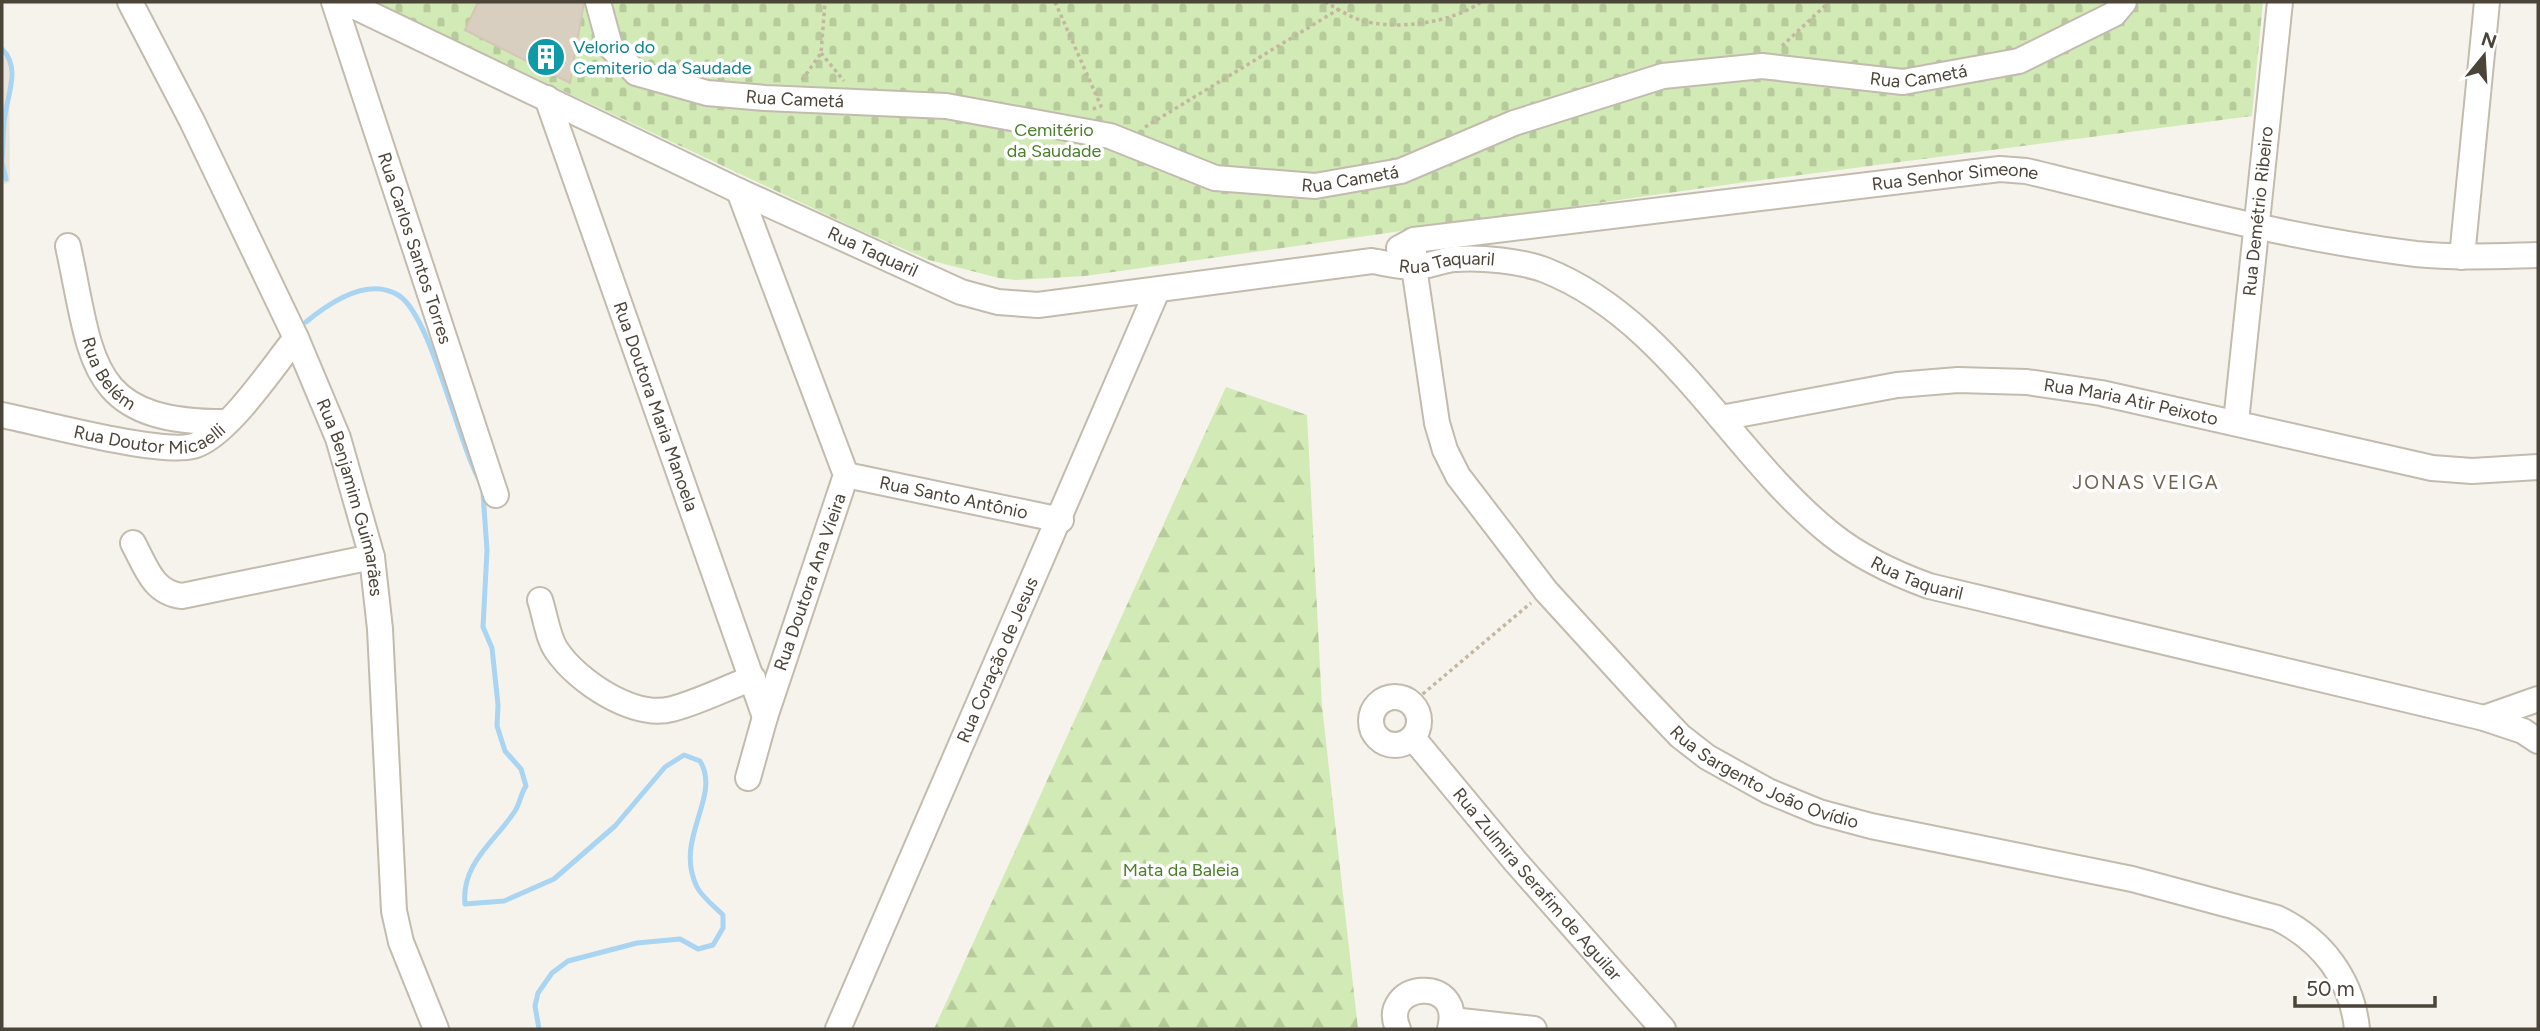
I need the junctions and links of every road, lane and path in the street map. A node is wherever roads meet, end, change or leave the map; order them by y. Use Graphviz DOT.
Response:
graph roads {
  1 [pos="130,2"];
  2 [pos="334,2"];
  3 [pos="345,2"];
  4 [pos="598,2"];
  5 [pos="825,2"];
  6 [pos="1055,2"];
  7 [pos="1325,2"];
  8 [pos="1481,2"];
  9 [pos="1829,2"];
  10 [pos="2124,2"];
  11 [pos="2280,2"];
  12 [pos="2487,2"];
  13 [pos="1339,9"];
  14 [pos="821,52"];
  15 [pos="1762,66"];
  16 [pos="547,98"];
  17 [pos="789,99"];
  18 [pos="861,102"];
  19 [pos="1101,106"];
  20 [pos="1089,111"];
  21 [pos="1121,141"];
  22 [pos="739,191"];
  23 [pos="2259,226"];
  24 [pos="1414,240"];
  25 [pos="68,246"];
  26 [pos="2538,255"];
  27 [pos="2462,257"];
  28 [pos="1372,261"];
  29 [pos="1414,267"];
  30 [pos="1157,291"];
  31 [pos="296,338"];
  32 [pos="2,415"];
  33 [pos="1721,418"];
  34 [pos="227,422"];
  35 [pos="2236,422"];
  36 [pos="2538,467"];
  37 [pos="846,475"];
  38 [pos="496,495"];
  39 [pos="1061,520"];
  40 [pos="133,543"];
  41 [pos="372,557"];
  42 [pos="1546,591"];
  43 [pos="540,600"];
  44 [pos="753,678"];
  45 [pos="2538,699"];
  46 [pos="1412,704"];
  47 [pos="765,716"];
  48 [pos="2484,718"];
  49 [pos="1413,738"];
  50 [pos="2538,741"];
  51 [pos="748,778"];
  52 [pos="1451,1025"];
  53 [pos="436,1029"];
  54 [pos="838,1029"];
  55 [pos="1398,1029"];
  56 [pos="1534,1029"];
  57 [pos="1663,1029"];
  58 [pos="2357,1029"];
  1 -- 31 [label="street, Rua Benjamim Guimarães"];
  2 -- 38 [label="street, Rua Carlos Santos Torres"];
  3 -- 16 [label="street, Rua Taquaril"];
  4 -- 17 [label="street, Rua Cametá"];
  5 -- 14 [label="path"];
  6 -- 19 [label="path"];
  7 -- 13 [label="path"];
  8 -- 13 [label="path"];
  9 -- 15 [label="path"];
  10 -- 15 [label="street, Rua Cametá"];
  11 -- 23 [label="street, Rua Demétrio Ribeiro"];
  12 -- 27 [label="street"];
  13 -- 21 [label="path"];
  14 -- 17 [label="path"];
  14 -- 18 [label="path"];
  15 -- 21 [label="street, Rua Cametá"];
  16 -- 22 [label="street, Rua Taquaril"];
  16 -- 44 [label="street, Rua Doutora Maria Manoela"];
  17 -- 18 [label="street, Rua Cametá"];
  18 -- 21 [label="street, Rua Cametá"];
  19 -- 20 [label="path"];
  19 -- 21 [label="path"];
  22 -- 30 [label="street, Rua Taquaril"];
  22 -- 37 [label="street, Rua Doutora Ana Vieira"];
  23 -- 24 [label="street, Rua Senhor Simeone"];
  23 -- 27 [label="street, Rua Senhor Simeone"];
  23 -- 35 [label="street, Rua Demétrio Ribeiro"];
  24 -- 28 [label="street, Rua Senhor Simeone"];
  24 -- 29 [label="street, Rua Sargento João Ovídio"];
  25 -- 34 [label="street, Rua Belém"];
  26 -- 27 [label="street, Rua Senhor Simeone"];
  28 -- 29 [label="street, Rua Taquaril"];
  28 -- 30 [label="street, Rua Taquaril"];
  29 -- 33 [label="street, Rua Taquaril"];
  29 -- 42 [label="street, Rua Sargento João Ovídio"];
  30 -- 39 [label="street, Rua Coração de Jesus"];
  31 -- 34 [label="street, Rua Doutor Micaelli"];
  31 -- 41 [label="street, Rua Benjamim Guimarães"];
  32 -- 34 [label="street, Rua Doutor Micaelli"];
  33 -- 35 [label="street, Rua Maria Atir Peixoto"];
  33 -- 48 [label="street, Rua Taquaril"];
  35 -- 36 [label="street, Rua Maria Atir Peixoto"];
  37 -- 39 [label="street, Rua Santo Antônio"];
  37 -- 47 [label="street, Rua Doutora Ana Vieira"];
  39 -- 54 [label="street, Rua Coração de Jesus"];
  40 -- 41 [label="street"];
  41 -- 53 [label="street, Rua Benjamim Guimarães"];
  42 -- 46 [label="path"];
  42 -- 58 [label="street, Rua Sargento João Ovídio"];
  43 -- 44 [label="street"];
  44 -- 47 [label="street, Rua Doutora Maria Manoela"];
  45 -- 48 [label="street"];
  46 -- 49 [label="street"];
  46 -- 49 [label="street"];
  47 -- 51 [label="street, Rua Doutora Ana Vieira"];
  48 -- 50 [label="street, Rua Taquaril"];
  49 -- 57 [label="street, Rua Zulmira Serafim de Aguilar"];
  52 -- 55 [label="street"];
  52 -- 56 [label="street"];
}
